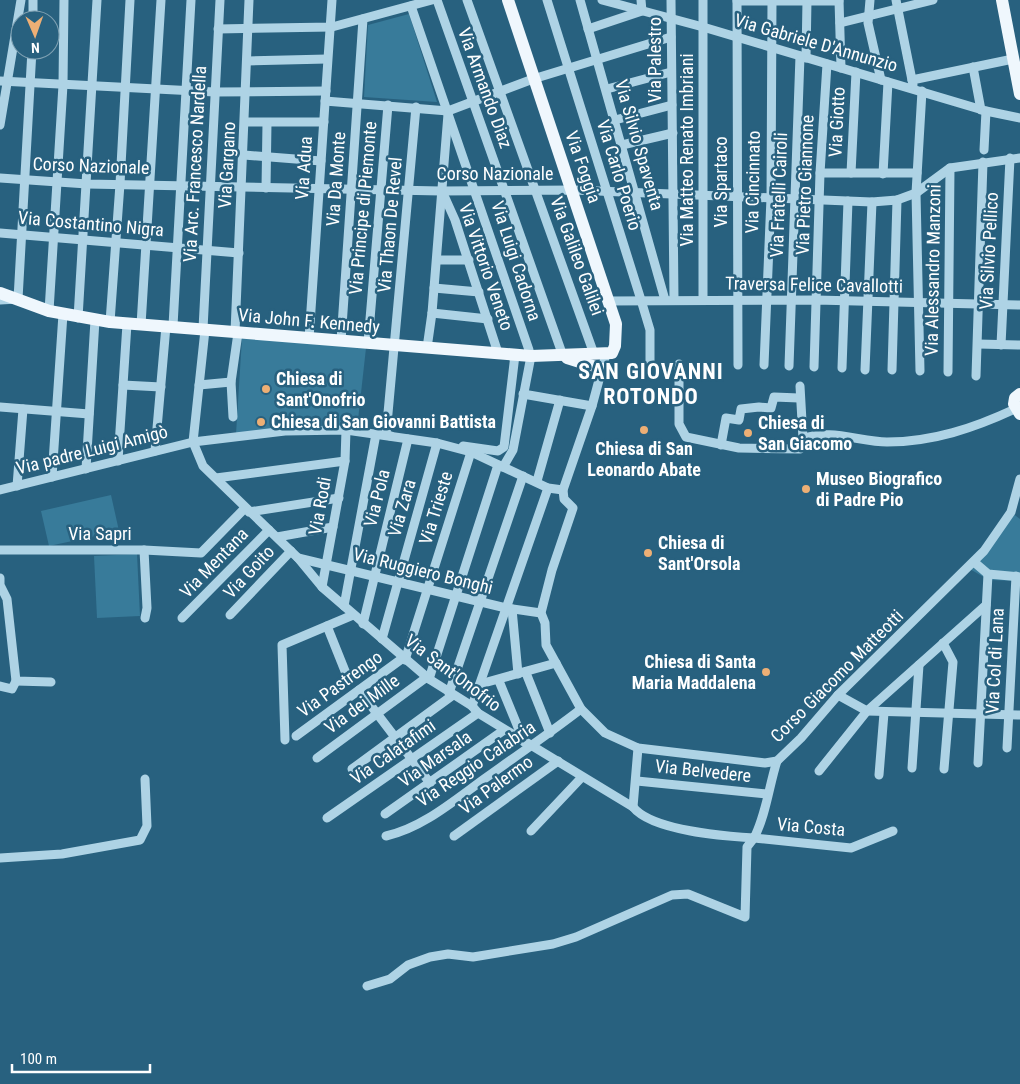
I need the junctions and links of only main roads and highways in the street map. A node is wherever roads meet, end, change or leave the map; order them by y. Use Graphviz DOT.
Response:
graph roads {
  1 [pos="508,0"];
  2 [pos="1002,0"];
  3 [pos="1015,53"];
  4 [pos="1020,89"];
  5 [pos="0,293"];
  6 [pos="605,352"];
  7 [pos="563,356"];
  8 [pos="602,368"];
  9 [pos="1020,394"];
  10 [pos="1018,412"];
  1 -- 6 [label="main road, Via Foggia"];
  2 -- 3 [label="main road"];
  3 -- 4 [label="main road"];
  5 -- 7 [label="main road, Via John F. Kennedy"];
  6 -- 7 [label="main road, Via John F. Kennedy"];
  7 -- 8 [label="main road"];
  9 -- 10 [label="main road"];
}
